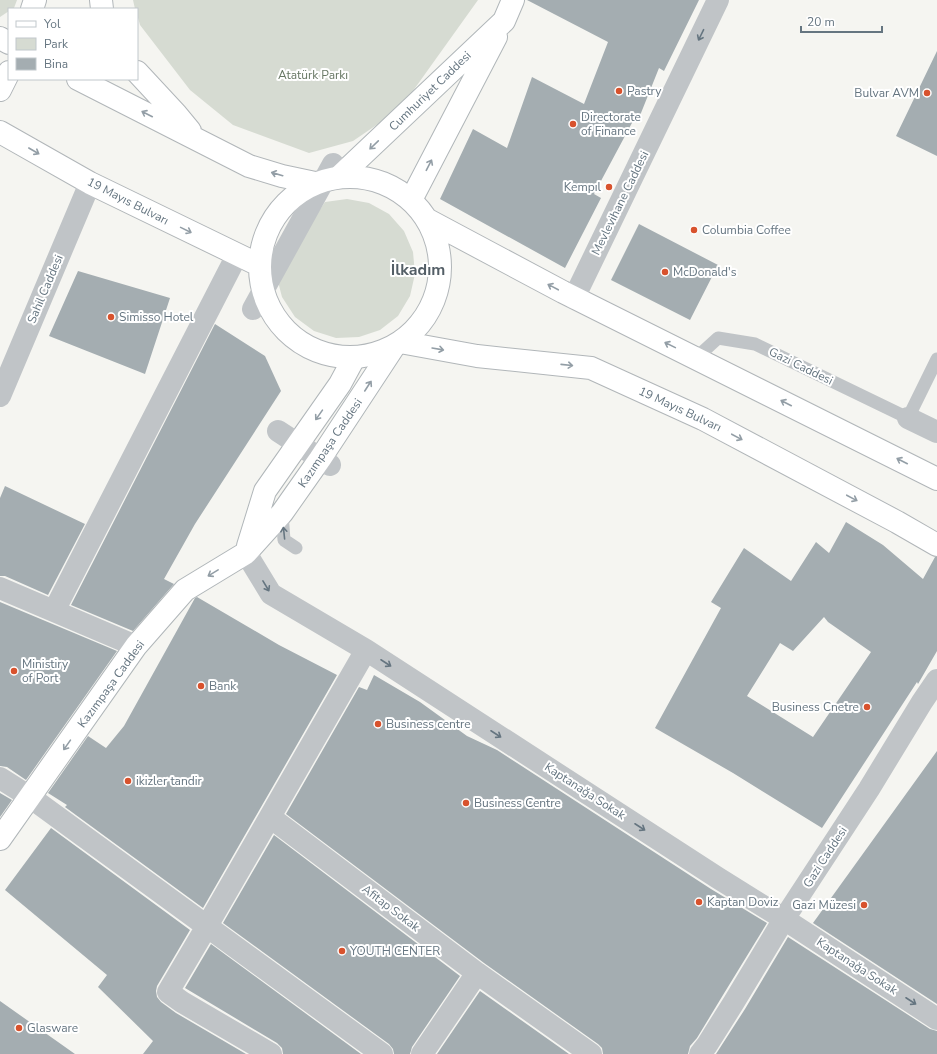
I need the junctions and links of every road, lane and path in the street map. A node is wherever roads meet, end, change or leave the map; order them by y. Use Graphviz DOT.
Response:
graph roads {
  1 [pos="513,0"];
  2 [pos="718,0"];
  3 [pos="504,21"];
  4 [pos="138,73"];
  5 [pos="8,74"];
  6 [pos="80,80"];
  7 [pos="0,90"];
  8 [pos="0,132"];
  9 [pos="197,140"];
  10 [pos="327,176"];
  11 [pos="90,183"];
  12 [pos="411,200"];
  13 [pos="428,220"];
  14 [pos="237,255"];
  15 [pos="259,265"];
  16 [pos="574,298"];
  17 [pos="258,300"];
  18 [pos="397,345"];
  19 [pos="354,358"];
  20 [pos="696,358"];
  21 [pos="937,359"];
  22 [pos="0,396"];
  23 [pos="908,418"];
  24 [pos="278,431"];
  25 [pos="937,432"];
  26 [pos="298,445"];
  27 [pos="325,462"];
  28 [pos="937,479"];
  29 [pos="282,512"];
  30 [pos="937,545"];
  31 [pos="296,548"];
  32 [pos="246,553"];
  33 [pos="0,588"];
  34 [pos="54,611"];
  35 [pos="136,646"];
  36 [pos="366,650"];
  37 [pos="937,680"];
  38 [pos="0,778"];
  39 [pos="30,797"];
  40 [pos="270,817"];
  41 [pos="0,839"];
  42 [pos="784,919"];
  43 [pos="207,926"];
  44 [pos="477,973"];
  45 [pos="937,1018"];
  46 [pos="577,1050"];
  47 [pos="271,1054"];
  48 [pos="382,1054"];
  49 [pos="422,1054"];
  50 [pos="700,1054"];
  1 -- 3 [label="main road, Cumhuriyet Caddesi"];
  2 -- 16 [label="street, Mevlevihane Caddesi, one-way"];
  3 -- 10 [label="main road, Cumhuriyet Caddesi, one-way"];
  12 -- 3 [label="main road, one-way"];
  4 -- 9 [label="main road"];
  5 -- 7 [label="main road"];
  9 -- 6 [label="main road, one-way"];
  8 -- 11 [label="main road, 19 Mayıs Bulvarı, one-way"];
  10 -- 9 [label="main road, one-way"];
  10 -- 12 [label="main road"];
  10 -- 15 [label="main road, Cumhuriyet Caddesi"];
  10 -- 17 [label="street"];
  11 -- 14 [label="main road, 19 Mayıs Bulvarı, one-way"];
  11 -- 22 [label="street, Sahil Caddesi"];
  12 -- 13 [label="main road"];
  16 -- 13 [label="main road, one-way"];
  13 -- 18 [label="main road"];
  14 -- 15 [label="main road, 19 Mayıs Bulvarı"];
  14 -- 34 [label="street"];
  15 -- 17 [label="main road, Cumhuriyet Caddesi"];
  20 -- 16 [label="main road, one-way"];
  17 -- 19 [label="main road"];
  18 -- 19 [label="main road"];
  27 -- 18 [label="main road, Kazımpaşa Caddesi, one-way"];
  18 -- 30 [label="main road, 19 Mayıs Bulvarı, one-way"];
  19 -- 26 [label="main road, Kazımpaşa Caddesi, one-way"];
  20 -- 23 [label="lane, Gazi Caddesi"];
  28 -- 20 [label="main road, one-way"];
  21 -- 23 [label="lane"];
  23 -- 25 [label="street, Gazi Caddesi"];
  24 -- 26 [label="street"];
  26 -- 27 [label="street"];
  26 -- 32 [label="main road, Kazımpaşa Caddesi"];
  27 -- 29 [label="main road, Kazımpaşa Caddesi"];
  31 -- 29 [label="lane, one-way"];
  29 -- 32 [label="main road, Kazımpaşa Caddesi"];
  32 -- 35 [label="main road, Kazımpaşa Caddesi, one-way"];
  32 -- 36 [label="street, Kaptanağa Sokak, one-way"];
  33 -- 34 [label="street"];
  34 -- 35 [label="street"];
  35 -- 39 [label="main road, Kazımpaşa Caddesi, one-way"];
  36 -- 40 [label="street"];
  36 -- 42 [label="street, Kaptanağa Sokak, one-way"];
  37 -- 42 [label="street, Gazi Caddesi"];
  38 -- 39 [label="street"];
  39 -- 41 [label="main road, Kazımpaşa Caddesi"];
  39 -- 43 [label="street"];
  40 -- 43 [label="street"];
  40 -- 44 [label="street, Afitap Sokak"];
  42 -- 45 [label="street, Kaptanağa Sokak, one-way"];
  42 -- 50 [label="street, Gazi Caddesi"];
  43 -- 47 [label="street"];
  43 -- 48 [label="street"];
  44 -- 46 [label="street, Afitap Sokak"];
  44 -- 49 [label="street"];
}
